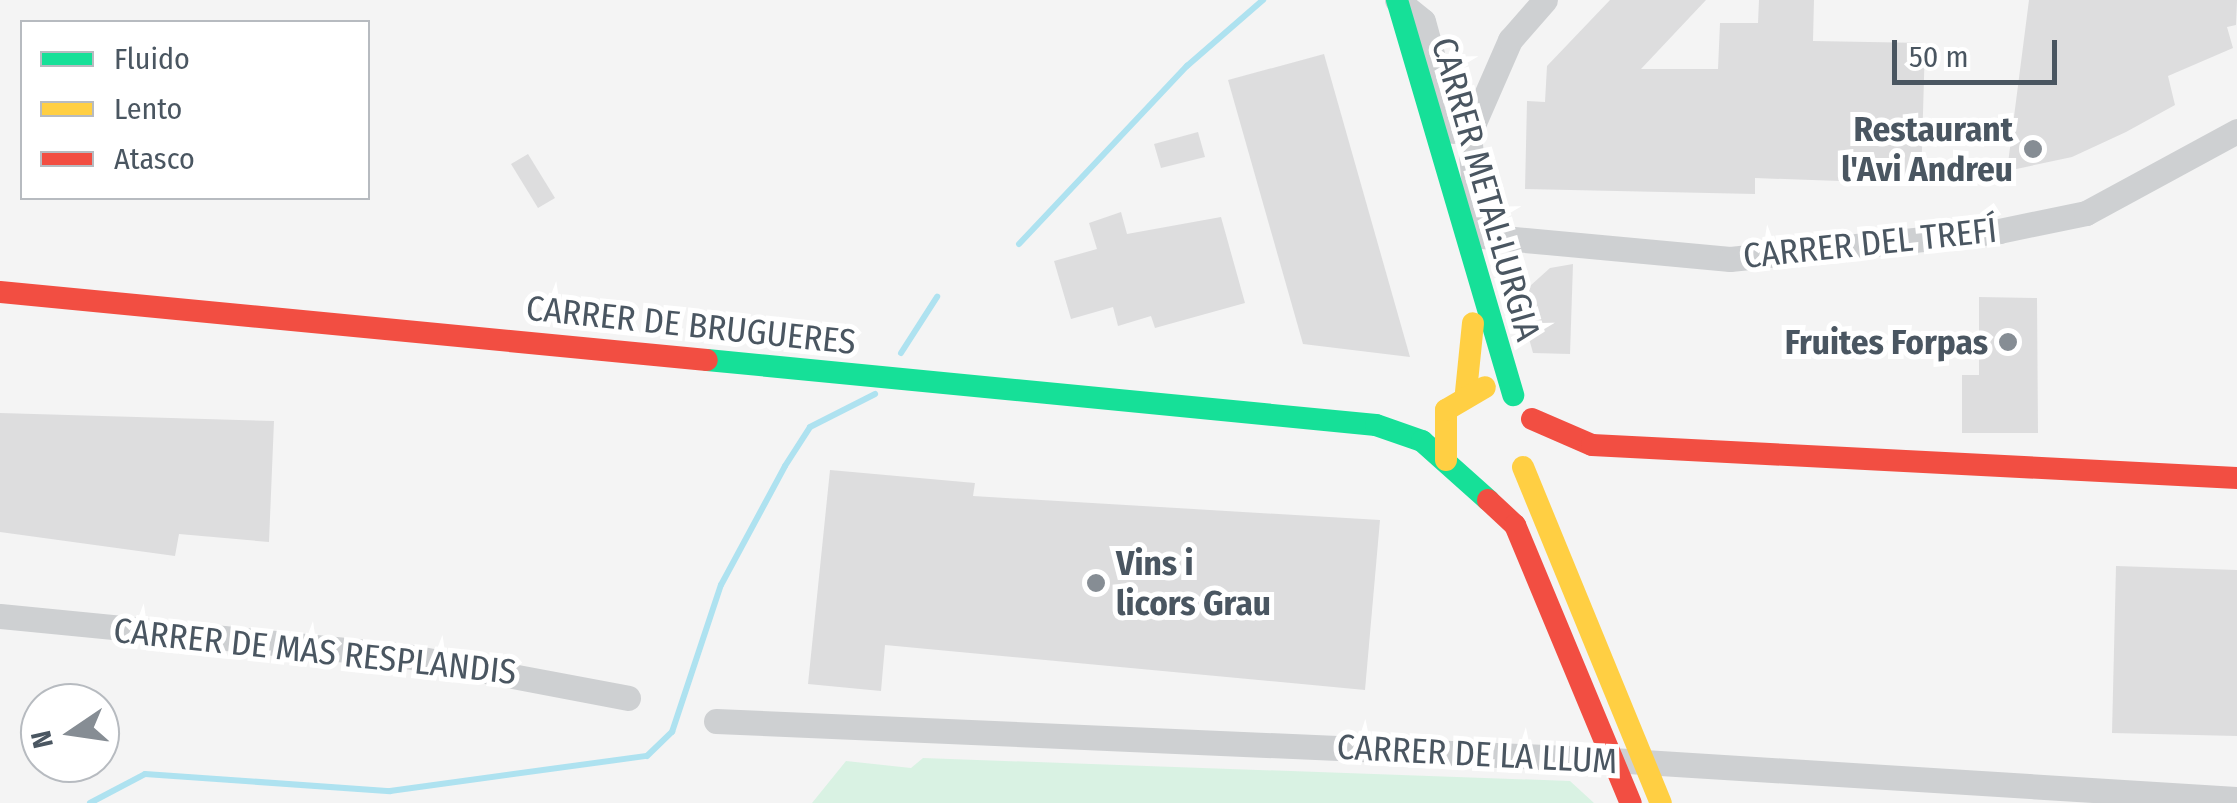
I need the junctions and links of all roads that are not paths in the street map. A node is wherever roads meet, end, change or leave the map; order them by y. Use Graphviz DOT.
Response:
graph roads {
  1 [pos="1380,0"];
  2 [pos="1396,0"];
  3 [pos="1544,0"];
  4 [pos="2237,131"];
  5 [pos="1466,152"];
  6 [pos="1482,236"];
  7 [pos="1474,276"];
  8 [pos="0,292"];
  9 [pos="1513,395"];
  10 [pos="1459,398"];
  11 [pos="1532,419"];
  12 [pos="1376,425"];
  13 [pos="1592,445"];
  14 [pos="1446,460"];
  15 [pos="1525,463"];
  16 [pos="2237,478"];
  17 [pos="1472,480"];
  18 [pos="0,616"];
  19 [pos="628,698"];
  20 [pos="716,721"];
  21 [pos="1612,760"];
  22 [pos="1644,762"];
  23 [pos="2237,798"];
  24 [pos="1631,803"];
  25 [pos="1661,803"];
  1 -- 10 [label="main road, CARRER METAL·LURGIA"];
  2 -- 5 [label="street"];
  2 -- 7 [label="main road, CARRER METAL·LURGIA"];
  3 -- 5 [label="street"];
  4 -- 6 [label="street, CARRER DEL TREFÍ"];
  5 -- 6 [label="street"];
  6 -- 7 [label="street"];
  7 -- 9 [label="main road, CARRER METAL·LURGIA"];
  8 -- 12 [label="main road, CARRER DE BRUGUERES"];
  9 -- 10 [label="main road"];
  9 -- 11 [label="main road"];
  10 -- 12 [label="main road"];
  10 -- 14 [label="main road"];
  11 -- 13 [label="main road"];
  11 -- 15 [label="main road"];
  12 -- 14 [label="main road"];
  13 -- 15 [label="main road"];
  13 -- 16 [label="main road"];
  14 -- 17 [label="main road"];
  15 -- 17 [label="main road"];
  15 -- 22 [label="main road"];
  17 -- 21 [label="main road"];
  18 -- 19 [label="street, CARRER DE MAS RESPLANDIS"];
  20 -- 21 [label="street, CARRER DE LA LLUM"];
  21 -- 22 [label="street, CARRER DE LA LLUM"];
  21 -- 24 [label="main road"];
  22 -- 23 [label="street, CARRER DE LA LLUM"];
  22 -- 25 [label="main road"];
}
